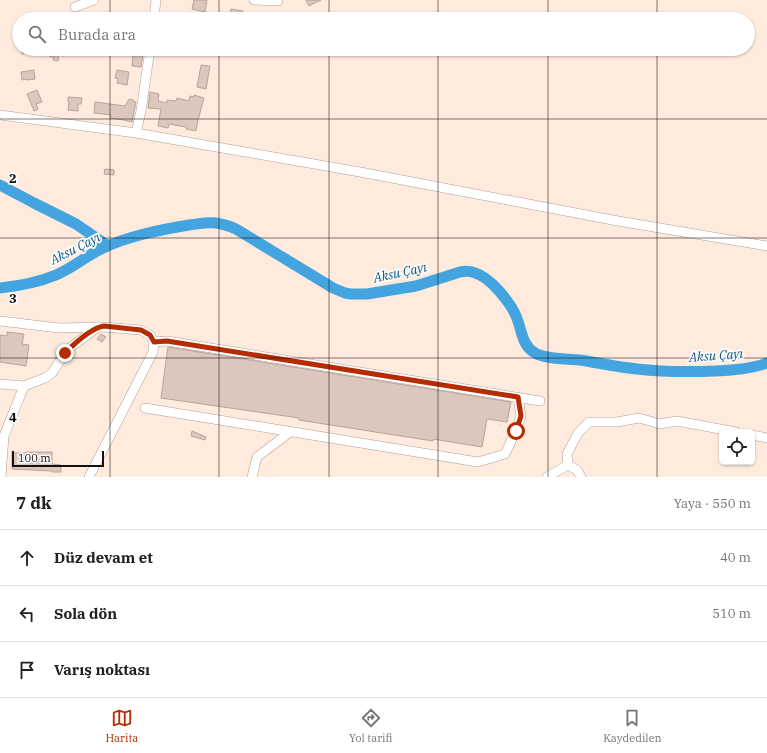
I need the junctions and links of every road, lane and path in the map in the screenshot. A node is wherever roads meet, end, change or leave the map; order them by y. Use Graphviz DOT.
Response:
graph roads {
  1 [pos="94,0"];
  2 [pos="156,0"];
  3 [pos="254,0"];
  4 [pos="278,1"];
  5 [pos="75,7"];
  6 [pos="155,12"];
  7 [pos="149,56"];
  8 [pos="0,115"];
  9 [pos="136,133"];
  10 [pos="767,246"];
  11 [pos="0,321"];
  12 [pos="98,327"];
  13 [pos="154,342"];
  14 [pos="0,384"];
  15 [pos="24,386"];
  16 [pos="518,397"];
  17 [pos="540,401"];
  18 [pos="145,408"];
  19 [pos="720,429"];
  20 [pos="290,432"];
  21 [pos="755,436"];
  22 [pos="767,438"];
  23 [pos="568,465"];
  24 [pos="1,477"];
  25 [pos="89,477"];
  26 [pos="252,477"];
  27 [pos="547,477"];
  28 [pos="581,477"];
  1 -- 5 [label="street"];
  2 -- 6 [label="street"];
  3 -- 4 [label="street"];
  7 -- 9 [label="street"];
  8 -- 9 [label="street"];
  9 -- 10 [label="street"];
  11 -- 12 [label="street"];
  12 -- 13 [label="street"];
  12 -- 15 [label="street"];
  13 -- 16 [label="street"];
  13 -- 25 [label="street"];
  14 -- 15 [label="street"];
  15 -- 24 [label="street"];
  16 -- 17 [label="street"];
  16 -- 20 [label="street"];
  18 -- 20 [label="street"];
  19 -- 23 [label="street"];
  20 -- 26 [label="street"];
  21 -- 22 [label="street"];
  23 -- 27 [label="street"];
  23 -- 28 [label="street"];
}
